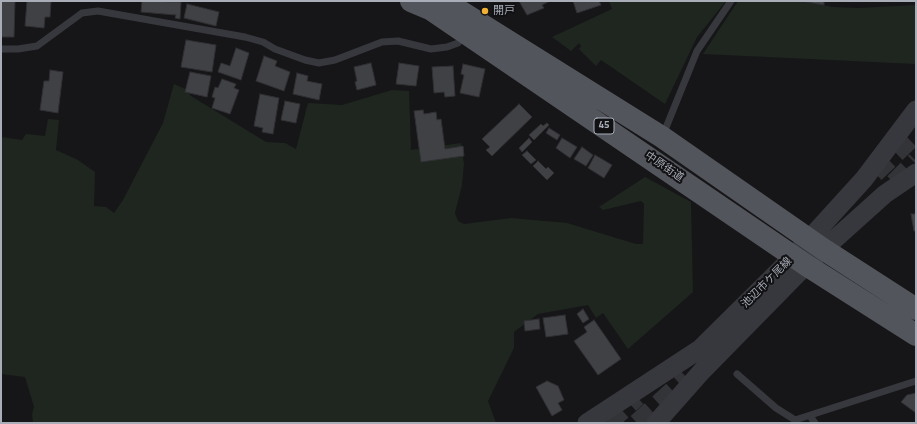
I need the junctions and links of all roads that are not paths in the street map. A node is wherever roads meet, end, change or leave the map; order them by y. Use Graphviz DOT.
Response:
graph roads {
  1 [pos="411,1"];
  2 [pos="731,1"];
  3 [pos="453,3"];
  4 [pos="465,33"];
  5 [pos="1,49"];
  6 [pos="916,110"];
  7 [pos="662,137"];
  8 [pos="916,173"];
  9 [pos="816,244"];
  10 [pos="800,260"];
  11 [pos="916,309"];
  12 [pos="916,335"];
  13 [pos="737,374"];
  14 [pos="916,381"];
  15 [pos="810,416"];
  16 [pos="590,422"];
  17 [pos="656,423"];
  18 [pos="815,423"];
  1 -- 4 [label="main road, 中原街道 / 45"];
  2 -- 7 [label="lane"];
  3 -- 7 [label="main road, 中原街道 / 45"];
  4 -- 5 [label="lane"];
  4 -- 10 [label="main road, 中原街道 / 45"];
  6 -- 9 [label="street, 池辺市ケ尾線"];
  7 -- 9 [label="main road, 中原街道 / 45"];
  8 -- 9 [label="street, 池辺市ケ尾線"];
  9 -- 10 [label="street, 池辺市ケ尾線"];
  9 -- 11 [label="main road, 中原街道 / 45"];
  10 -- 12 [label="main road, 中原街道 / 45"];
  10 -- 16 [label="street, 池辺市ケ尾線"];
  10 -- 17 [label="street, 池辺市ケ尾線"];
  13 -- 15 [label="lane"];
  14 -- 15 [label="lane"];
  15 -- 18 [label="lane"];
}
